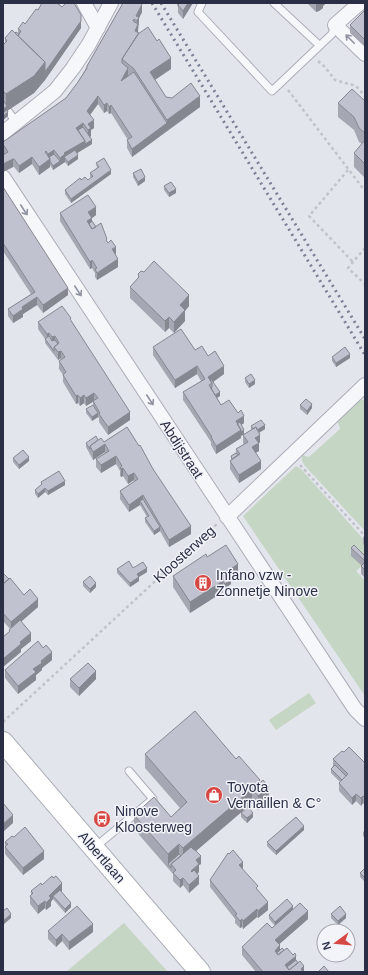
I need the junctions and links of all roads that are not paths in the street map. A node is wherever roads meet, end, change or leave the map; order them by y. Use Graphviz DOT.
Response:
graph roads {
  1 [pos="84,3"];
  2 [pos="111,3"];
  3 [pos="202,3"];
  4 [pos="274,3"];
  5 [pos="360,3"];
  6 [pos="335,25"];
  7 [pos="98,28"];
  8 [pos="319,45"];
  9 [pos="365,54"];
  10 [pos="3,133"];
  11 [pos="3,177"];
  12 [pos="365,385"];
  13 [pos="227,517"];
  14 [pos="365,719"];
  15 [pos="3,742"];
  16 [pos="128,771"];
  17 [pos="94,848"];
  18 [pos="200,972"];
  1 -- 7 [label="street"];
  2 -- 7 [label="street"];
  3 -- 8 [label="lane"];
  4 -- 8 [label="lane"];
  5 -- 6 [label="street"];
  6 -- 8 [label="lane"];
  9 -- 6 [label="street, one-way"];
  7 -- 10 [label="street"];
  11 -- 13 [label="street, Abdijstraat, one-way"];
  12 -- 13 [label="street, Kloosterweg"];
  13 -- 14 [label="street, Abdijstraat"];
  15 -- 17 [label="main road, Albertlaan"];
  16 -- 17 [label="lane"];
  17 -- 18 [label="main road, Albertlaan"];
}
